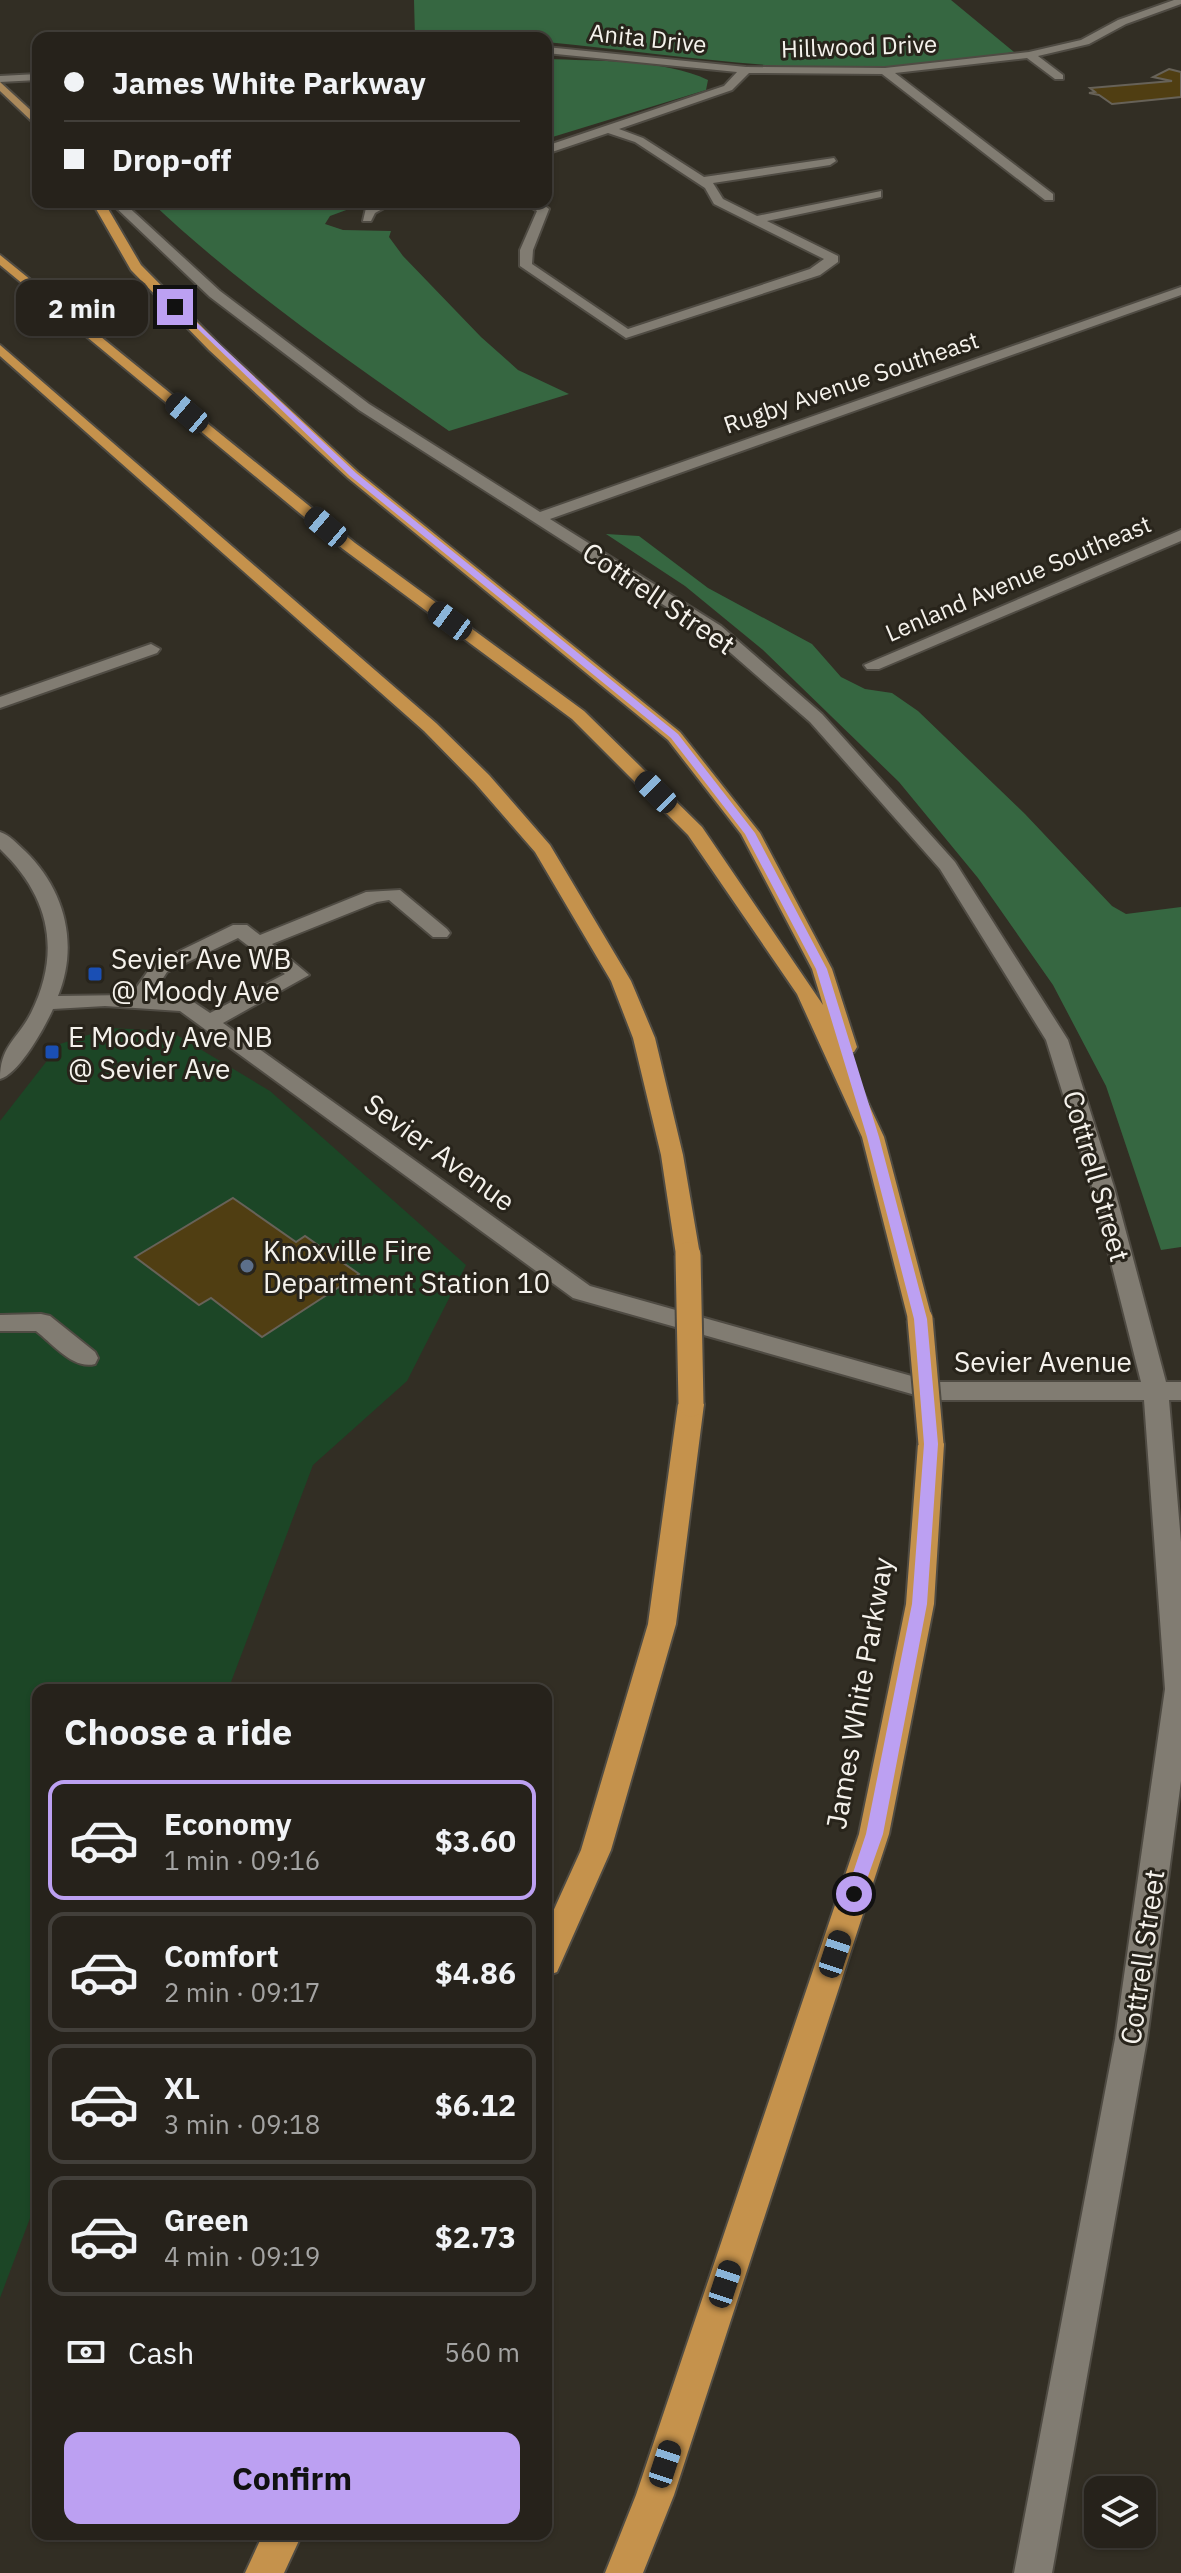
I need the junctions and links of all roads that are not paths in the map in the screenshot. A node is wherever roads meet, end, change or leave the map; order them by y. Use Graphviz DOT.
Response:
graph roads {
  1 [pos="1181,1"];
  2 [pos="552,51"];
  3 [pos="1029,55"];
  4 [pos="32,67"];
  5 [pos="0,69"];
  6 [pos="746,70"];
  7 [pos="885,71"];
  8 [pos="32,77"];
  9 [pos="1059,77"];
  10 [pos="0,79"];
  11 [pos="0,85"];
  12 [pos="32,118"];
  13 [pos="608,129"];
  14 [pos="552,148"];
  15 [pos="830,161"];
  16 [pos="702,181"];
  17 [pos="877,194"];
  18 [pos="1049,197"];
  19 [pos="102,208"];
  20 [pos="122,208"];
  21 [pos="376,208"];
  22 [pos="541,208"];
  23 [pos="367,218"];
  24 [pos="755,220"];
  25 [pos="0,259"];
  26 [pos="1181,291"];
  27 [pos="0,349"];
  28 [pos="0,370"];
  29 [pos="73,413"];
  30 [pos="537,518"];
  31 [pos="1181,535"];
  32 [pos="151,649"];
  33 [pos="873,665"];
  34 [pos="0,703"];
  35 [pos="0,838"];
  36 [pos="440,933"];
  37 [pos="258,943"];
  38 [pos="137,1002"];
  39 [pos="47,1003"];
  40 [pos="209,1022"];
  41 [pos="0,1072"];
  42 [pos="873,1137"];
  43 [pos="0,1323"];
  44 [pos="86,1358"];
  45 [pos="1168,1391"];
  46 [pos="552,1949"];
  47 [pos="280,2540"];
  48 [pos="264,2573"];
  49 [pos="624,2573"];
  50 [pos="1033,2573"];
  1 -- 3 [label="street, Hillwood Drive"];
  2 -- 6 [label="street, Anita Drive"];
  3 -- 7 [label="street, Hillwood Drive"];
  3 -- 9 [label="street"];
  4 -- 5 [label="street"];
  6 -- 7 [label="street, Hillwood Drive"];
  6 -- 13 [label="street, Hillwood Drive"];
  7 -- 18 [label="street"];
  8 -- 10 [label="street"];
  11 -- 12 [label="main road"];
  13 -- 14 [label="street, Hillwood Drive"];
  13 -- 16 [label="street"];
  15 -- 16 [label="street"];
  16 -- 24 [label="street"];
  17 -- 24 [label="street"];
  19 -- 42 [label="highway"];
  20 -- 30 [label="street, Cottrell Street"];
  21 -- 23 [label="street"];
  22 -- 24 [label="street"];
  25 -- 42 [label="highway, James White Parkway"];
  26 -- 30 [label="street, Rugby Avenue Southeast"];
  27 -- 29 [label="highway"];
  28 -- 29 [label="highway"];
  29 -- 46 [label="highway, bridge"];
  30 -- 45 [label="street, Cottrell Street"];
  31 -- 33 [label="street, Lenland Avenue Southeast"];
  32 -- 34 [label="street"];
  35 -- 39 [label="street"];
  36 -- 37 [label="street"];
  37 -- 38 [label="street"];
  37 -- 40 [label="street"];
  38 -- 39 [label="street, Sevier Avenue"];
  38 -- 40 [label="street, Sevier Avenue"];
  39 -- 41 [label="street"];
  40 -- 45 [label="street, Sevier Avenue"];
  42 -- 49 [label="highway, James White Parkway, bridge"];
  43 -- 44 [label="street"];
  45 -- 50 [label="street, Cottrell Street"];
  47 -- 48 [label="highway"];
}
